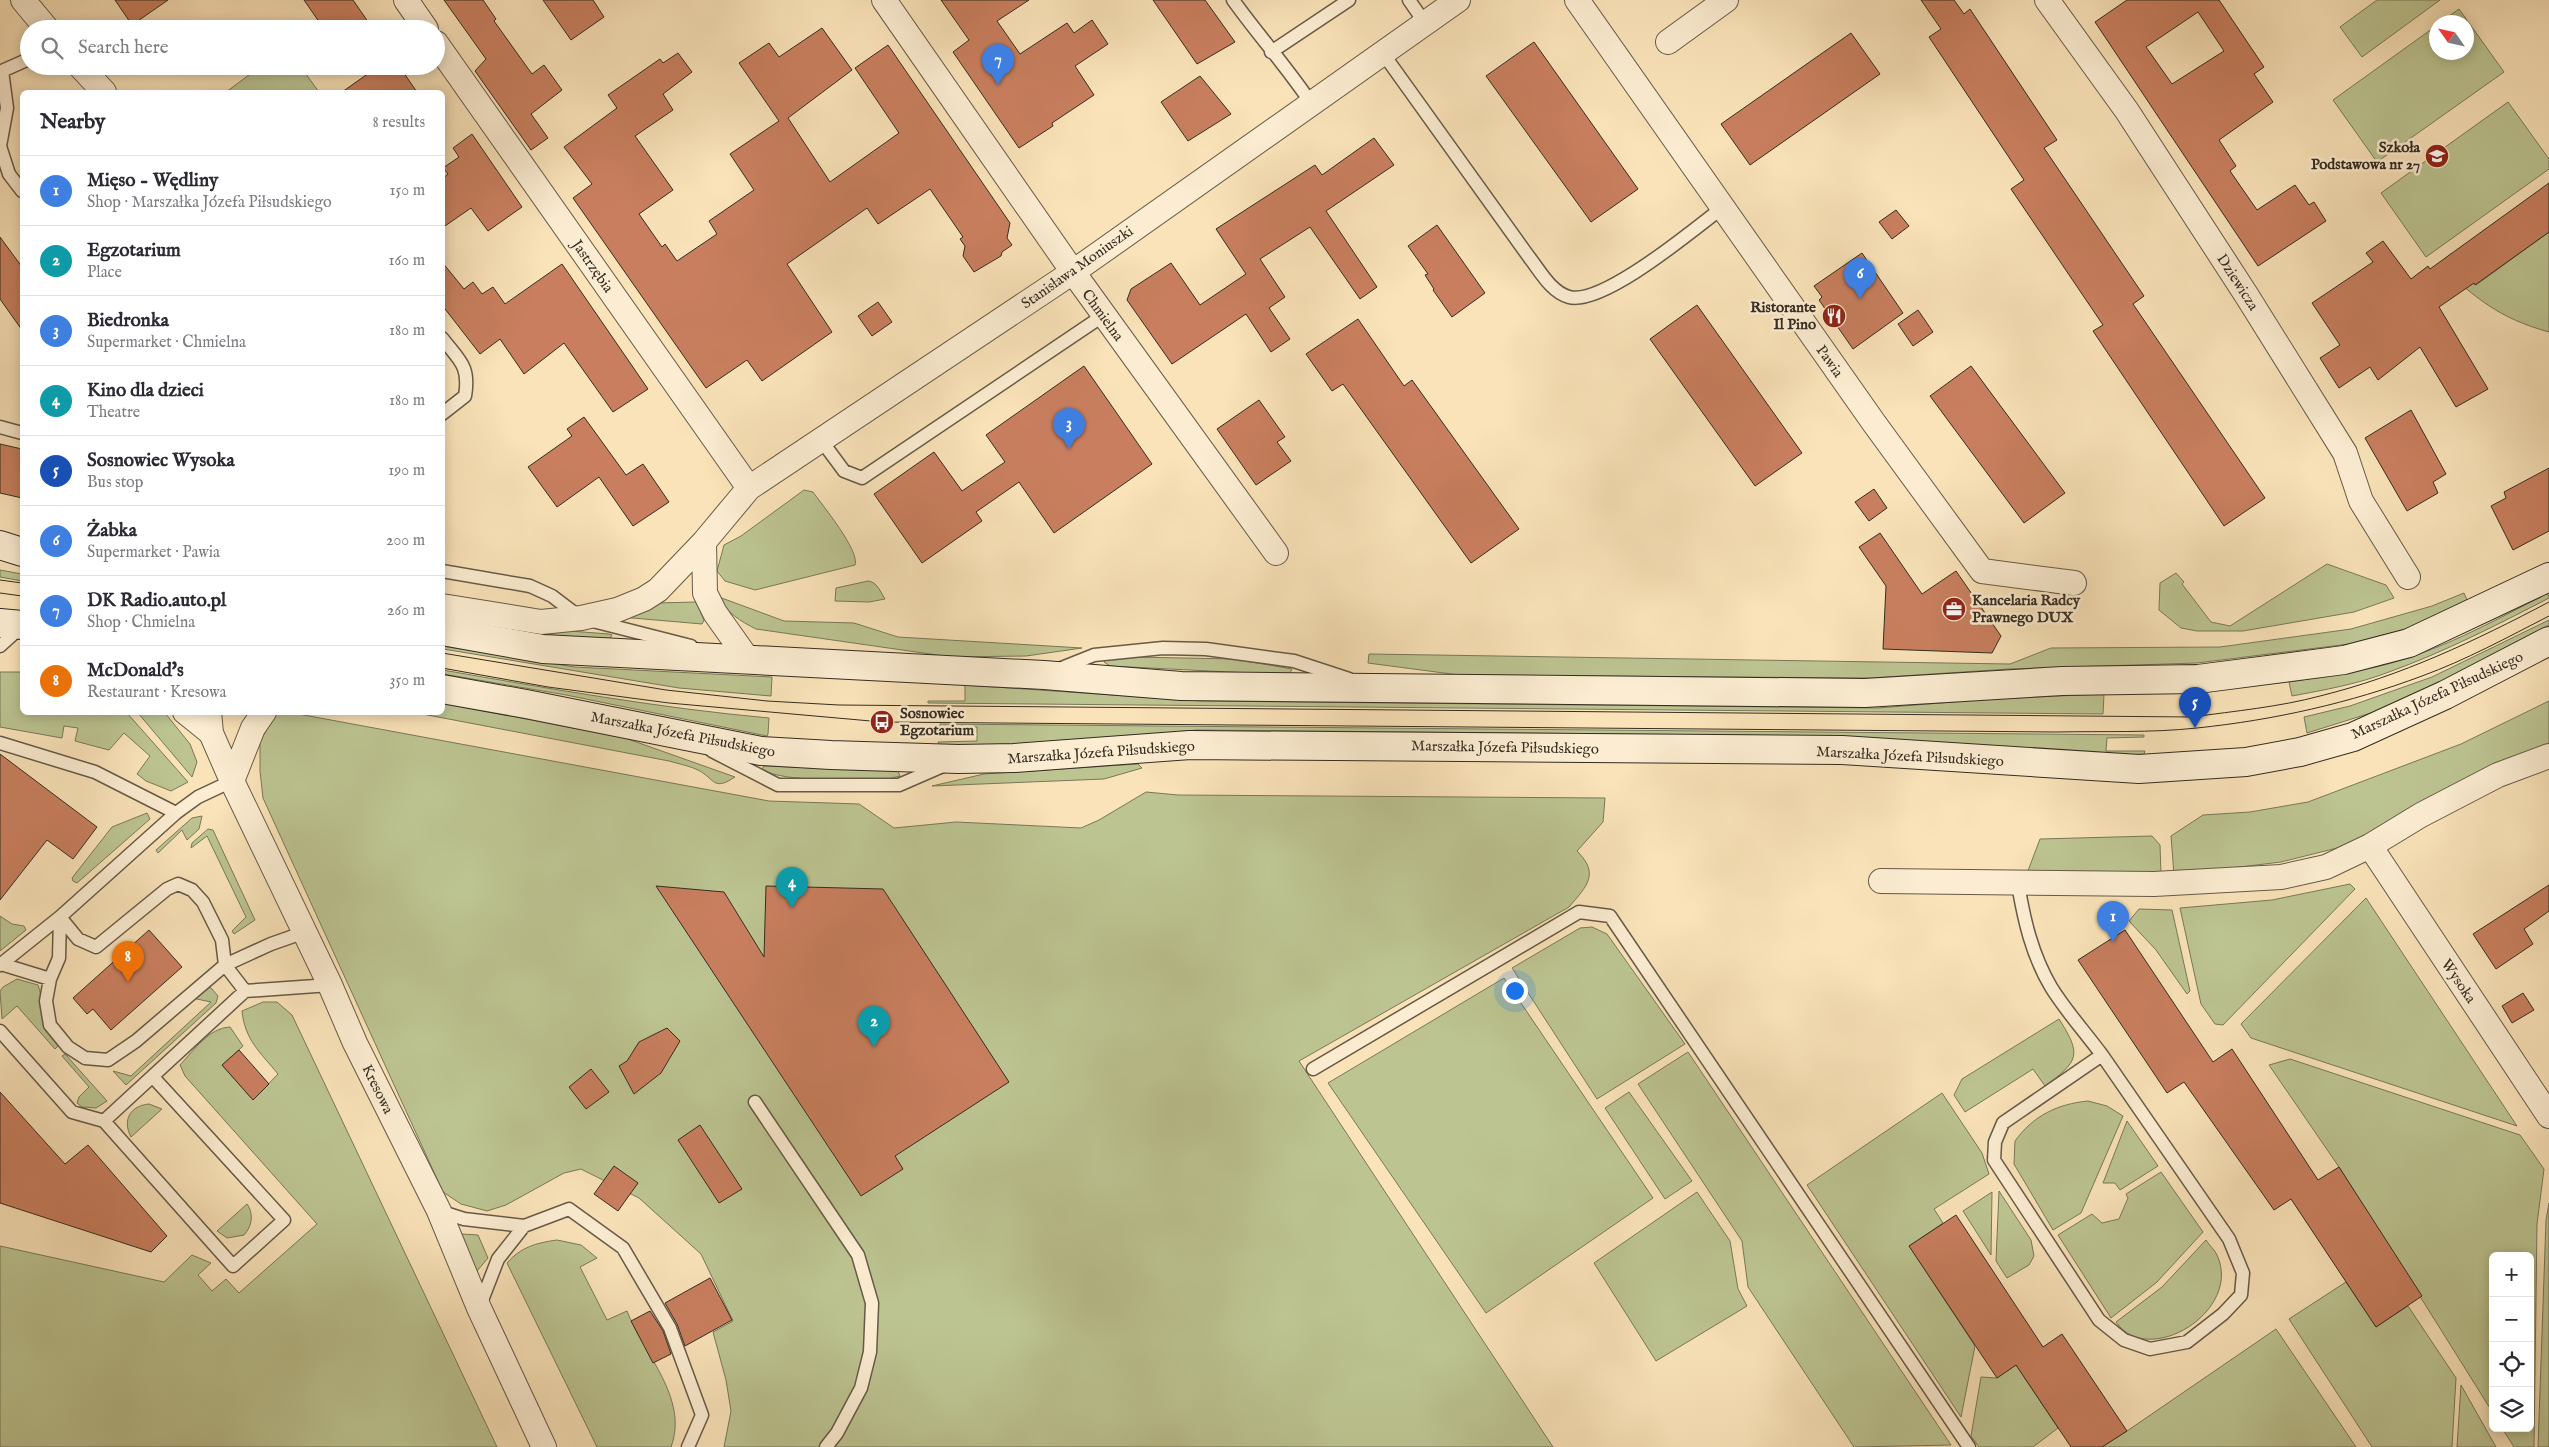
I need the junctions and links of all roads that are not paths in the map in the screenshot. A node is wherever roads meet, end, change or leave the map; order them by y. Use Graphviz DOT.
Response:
graph roads {
  1 [pos="23,0"];
  2 [pos="406,0"];
  3 [pos="884,0"];
  4 [pos="1233,0"];
  5 [pos="1350,0"];
  6 [pos="1408,0"];
  7 [pos="1458,0"];
  8 [pos="1577,0"];
  9 [pos="1726,0"];
  10 [pos="2048,0"];
  11 [pos="40,20"];
  12 [pos="420,20"];
  13 [pos="1425,23"];
  14 [pos="1668,42"];
  15 [pos="1271,52"];
  16 [pos="1382,52"];
  17 [pos="445,56"];
  18 [pos="20,63"];
  19 [pos="1,71"];
  20 [pos="88,75"];
  21 [pos="102,90"];
  22 [pos="1311,103"];
  23 [pos="5,178"];
  24 [pos="20,189"];
  25 [pos="1722,208"];
  26 [pos="1072,272"];
  27 [pos="1104,315"];
  28 [pos="445,342"];
  29 [pos="445,412"];
  30 [pos="0,427"];
  31 [pos="20,432"];
  32 [pos="821,440"];
  33 [pos="749,488"];
  34 [pos="704,542"];
  35 [pos="0,545"];
  36 [pos="20,551"];
  37 [pos="1276,553"];
  38 [pos="445,572"];
  39 [pos="2408,577"];
  40 [pos="2549,577"];
  41 [pos="2074,583"];
  42 [pos="445,606"];
  43 [pos="581,618"];
  44 [pos="0,623"];
  45 [pos="20,625"];
  46 [pos="20,627"];
  47 [pos="445,632"];
  48 [pos="2549,641"];
  49 [pos="0,646"];
  50 [pos="749,661"];
  51 [pos="1044,675"];
  52 [pos="1378,689"];
  53 [pos="445,690"];
  54 [pos="192,715"];
  55 [pos="262,715"];
  56 [pos="210,722"];
  57 [pos="0,743"];
  58 [pos="2549,756"];
  59 [pos="232,781"];
  60 [pos="176,812"];
  61 [pos="2370,846"];
  62 [pos="1881,881"];
  63 [pos="2018,884"];
  64 [pos="60,917"];
  65 [pos="305,932"];
  66 [pos="1,965"];
  67 [pos="225,965"];
  68 [pos="50,980"];
  69 [pos="330,985"];
  70 [pos="244,991"];
  71 [pos="0,1031"];
  72 [pos="2102,1054"];
  73 [pos="1313,1069"];
  74 [pos="153,1077"];
  75 [pos="754,1102"];
  76 [pos="2549,1116"];
  77 [pos="104,1121"];
  78 [pos="438,1211"];
  79 [pos="524,1226"];
  80 [pos="479,1308"];
  81 [pos="544,1447"];
  82 [pos="688,1447"];
  83 [pos="826,1447"];
  84 [pos="1969,1447"];
  1 -- 11 [label="street"];
  2 -- 12 [label="street"];
  3 -- 26 [label="street, Chmielna"];
  4 -- 15 [label="lane"];
  5 -- 15 [label="lane"];
  6 -- 13 [label="lane"];
  7 -- 13 [label="street, Stanisława Moniuszki"];
  8 -- 25 [label="street, Pawia"];
  9 -- 14 [label="street"];
  10 -- 39 [label="street, Dziewicza"];
  13 -- 16 [label="street, Stanisława Moniuszki"];
  15 -- 22 [label="lane"];
  16 -- 22 [label="street, Stanisława Moniuszki"];
  16 -- 25 [label="lane"];
  17 -- 33 [label="street, Jastrzębia"];
  18 -- 19 [label="lane"];
  19 -- 23 [label="lane"];
  20 -- 21 [label="street"];
  22 -- 26 [label="street, Stanisława Moniuszki"];
  23 -- 24 [label="lane"];
  25 -- 41 [label="street, Pawia"];
  26 -- 27 [label="street, Chmielna"];
  26 -- 32 [label="street, Stanisława Moniuszki"];
  27 -- 32 [label="lane"];
  27 -- 37 [label="street, Chmielna"];
  28 -- 29 [label="lane"];
  30 -- 31 [label="lane"];
  32 -- 33 [label="street, Stanisława Moniuszki"];
  33 -- 34 [label="street, Stanisława Moniuszki"];
  34 -- 43 [label="street, Stanisława Moniuszki"];
  34 -- 50 [label="street"];
  35 -- 36 [label="main road"];
  38 -- 43 [label="lane"];
  40 -- 52 [label="main road"];
  42 -- 43 [label="street, Stanisława Moniuszki"];
  43 -- 50 [label="lane"];
  44 -- 45 [label="main road"];
  46 -- 49 [label="lane"];
  47 -- 50 [label="main road"];
  48 -- 53 [label="main road, Marszałka Józefa Piłsudskiego"];
  50 -- 51 [label="main road"];
  51 -- 52 [label="main road"];
  51 -- 52 [label="lane"];
  54 -- 56 [label="street"];
  55 -- 59 [label="street"];
  56 -- 59 [label="street, Kresowa"];
  57 -- 60 [label="lane"];
  58 -- 61 [label="street"];
  59 -- 60 [label="lane"];
  59 -- 65 [label="street, Kresowa"];
  60 -- 64 [label="lane"];
  61 -- 63 [label="street"];
  61 -- 76 [label="street, Wysoka"];
  62 -- 63 [label="street"];
  63 -- 72 [label="lane"];
  64 -- 66 [label="lane"];
  64 -- 67 [label="lane"];
  64 -- 68 [label="lane"];
  65 -- 67 [label="lane"];
  65 -- 69 [label="street, Kresowa"];
  66 -- 68 [label="lane"];
  67 -- 68 [label="lane"];
  67 -- 70 [label="lane"];
  69 -- 70 [label="lane"];
  69 -- 78 [label="street, Kresowa"];
  70 -- 74 [label="lane"];
  71 -- 77 [label="lane"];
  72 -- 72 [label="lane"];
  73 -- 84 [label="lane"];
  74 -- 77 [label="lane"];
  74 -- 77 [label="lane"];
  75 -- 83 [label="lane"];
  78 -- 79 [label="lane"];
  78 -- 80 [label="street, Kresowa"];
  79 -- 80 [label="lane"];
  79 -- 82 [label="lane"];
  80 -- 81 [label="street, Kresowa"];
}
